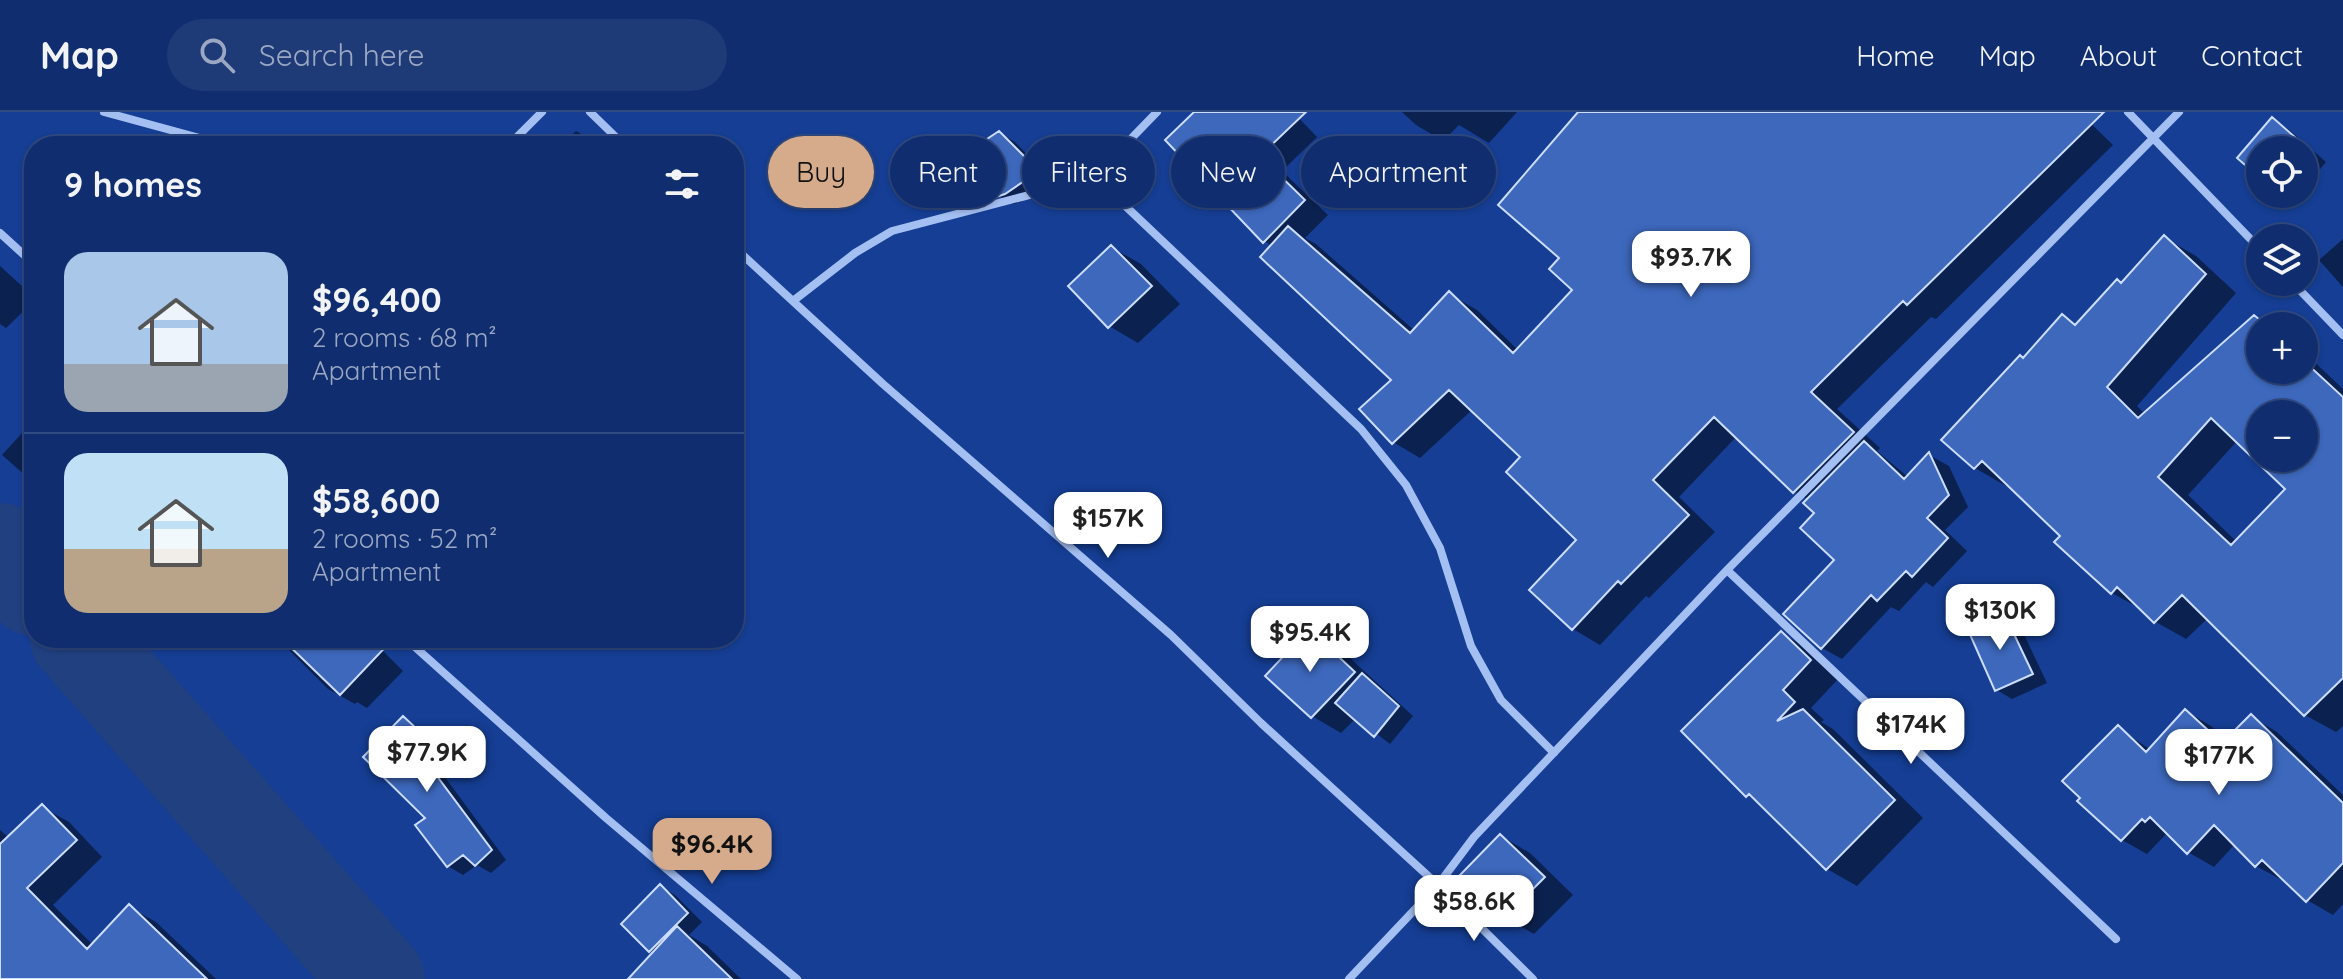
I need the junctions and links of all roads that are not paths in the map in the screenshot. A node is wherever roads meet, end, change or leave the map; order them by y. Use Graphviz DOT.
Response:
graph roads {
  1 [pos="104,112"];
  2 [pos="542,112"];
  3 [pos="590,112"];
  4 [pos="1157,112"];
  5 [pos="2128,112"];
  6 [pos="2179,112"];
  7 [pos="192,136"];
  8 [pos="518,136"];
  9 [pos="615,136"];
  10 [pos="1134,136"];
  11 [pos="2153,139"];
  12 [pos="1022,197"];
  13 [pos="1128,208"];
  14 [pos="0,233"];
  15 [pos="2246,235"];
  16 [pos="24,255"];
  17 [pos="744,256"];
  18 [pos="2305,296"];
  19 [pos="793,301"];
  20 [pos="2343,335"];
  21 [pos="1727,570"];
  22 [pos="416,648"];
  23 [pos="1554,753"];
  24 [pos="1438,885"];
  25 [pos="2116,939"];
  26 [pos="797,979"];
  27 [pos="1349,979"];
  28 [pos="1533,979"];
  1 -- 7 [label="street"];
  2 -- 8 [label="street"];
  3 -- 9 [label="street"];
  4 -- 10 [label="street"];
  5 -- 11 [label="street"];
  6 -- 11 [label="street"];
  11 -- 15 [label="street"];
  11 -- 21 [label="street"];
  12 -- 19 [label="street"];
  13 -- 23 [label="street"];
  14 -- 16 [label="street"];
  17 -- 19 [label="street"];
  18 -- 20 [label="street"];
  19 -- 24 [label="street"];
  21 -- 23 [label="street"];
  21 -- 25 [label="street"];
  22 -- 26 [label="street"];
  23 -- 24 [label="street"];
  24 -- 27 [label="street"];
  24 -- 28 [label="street"];
}
